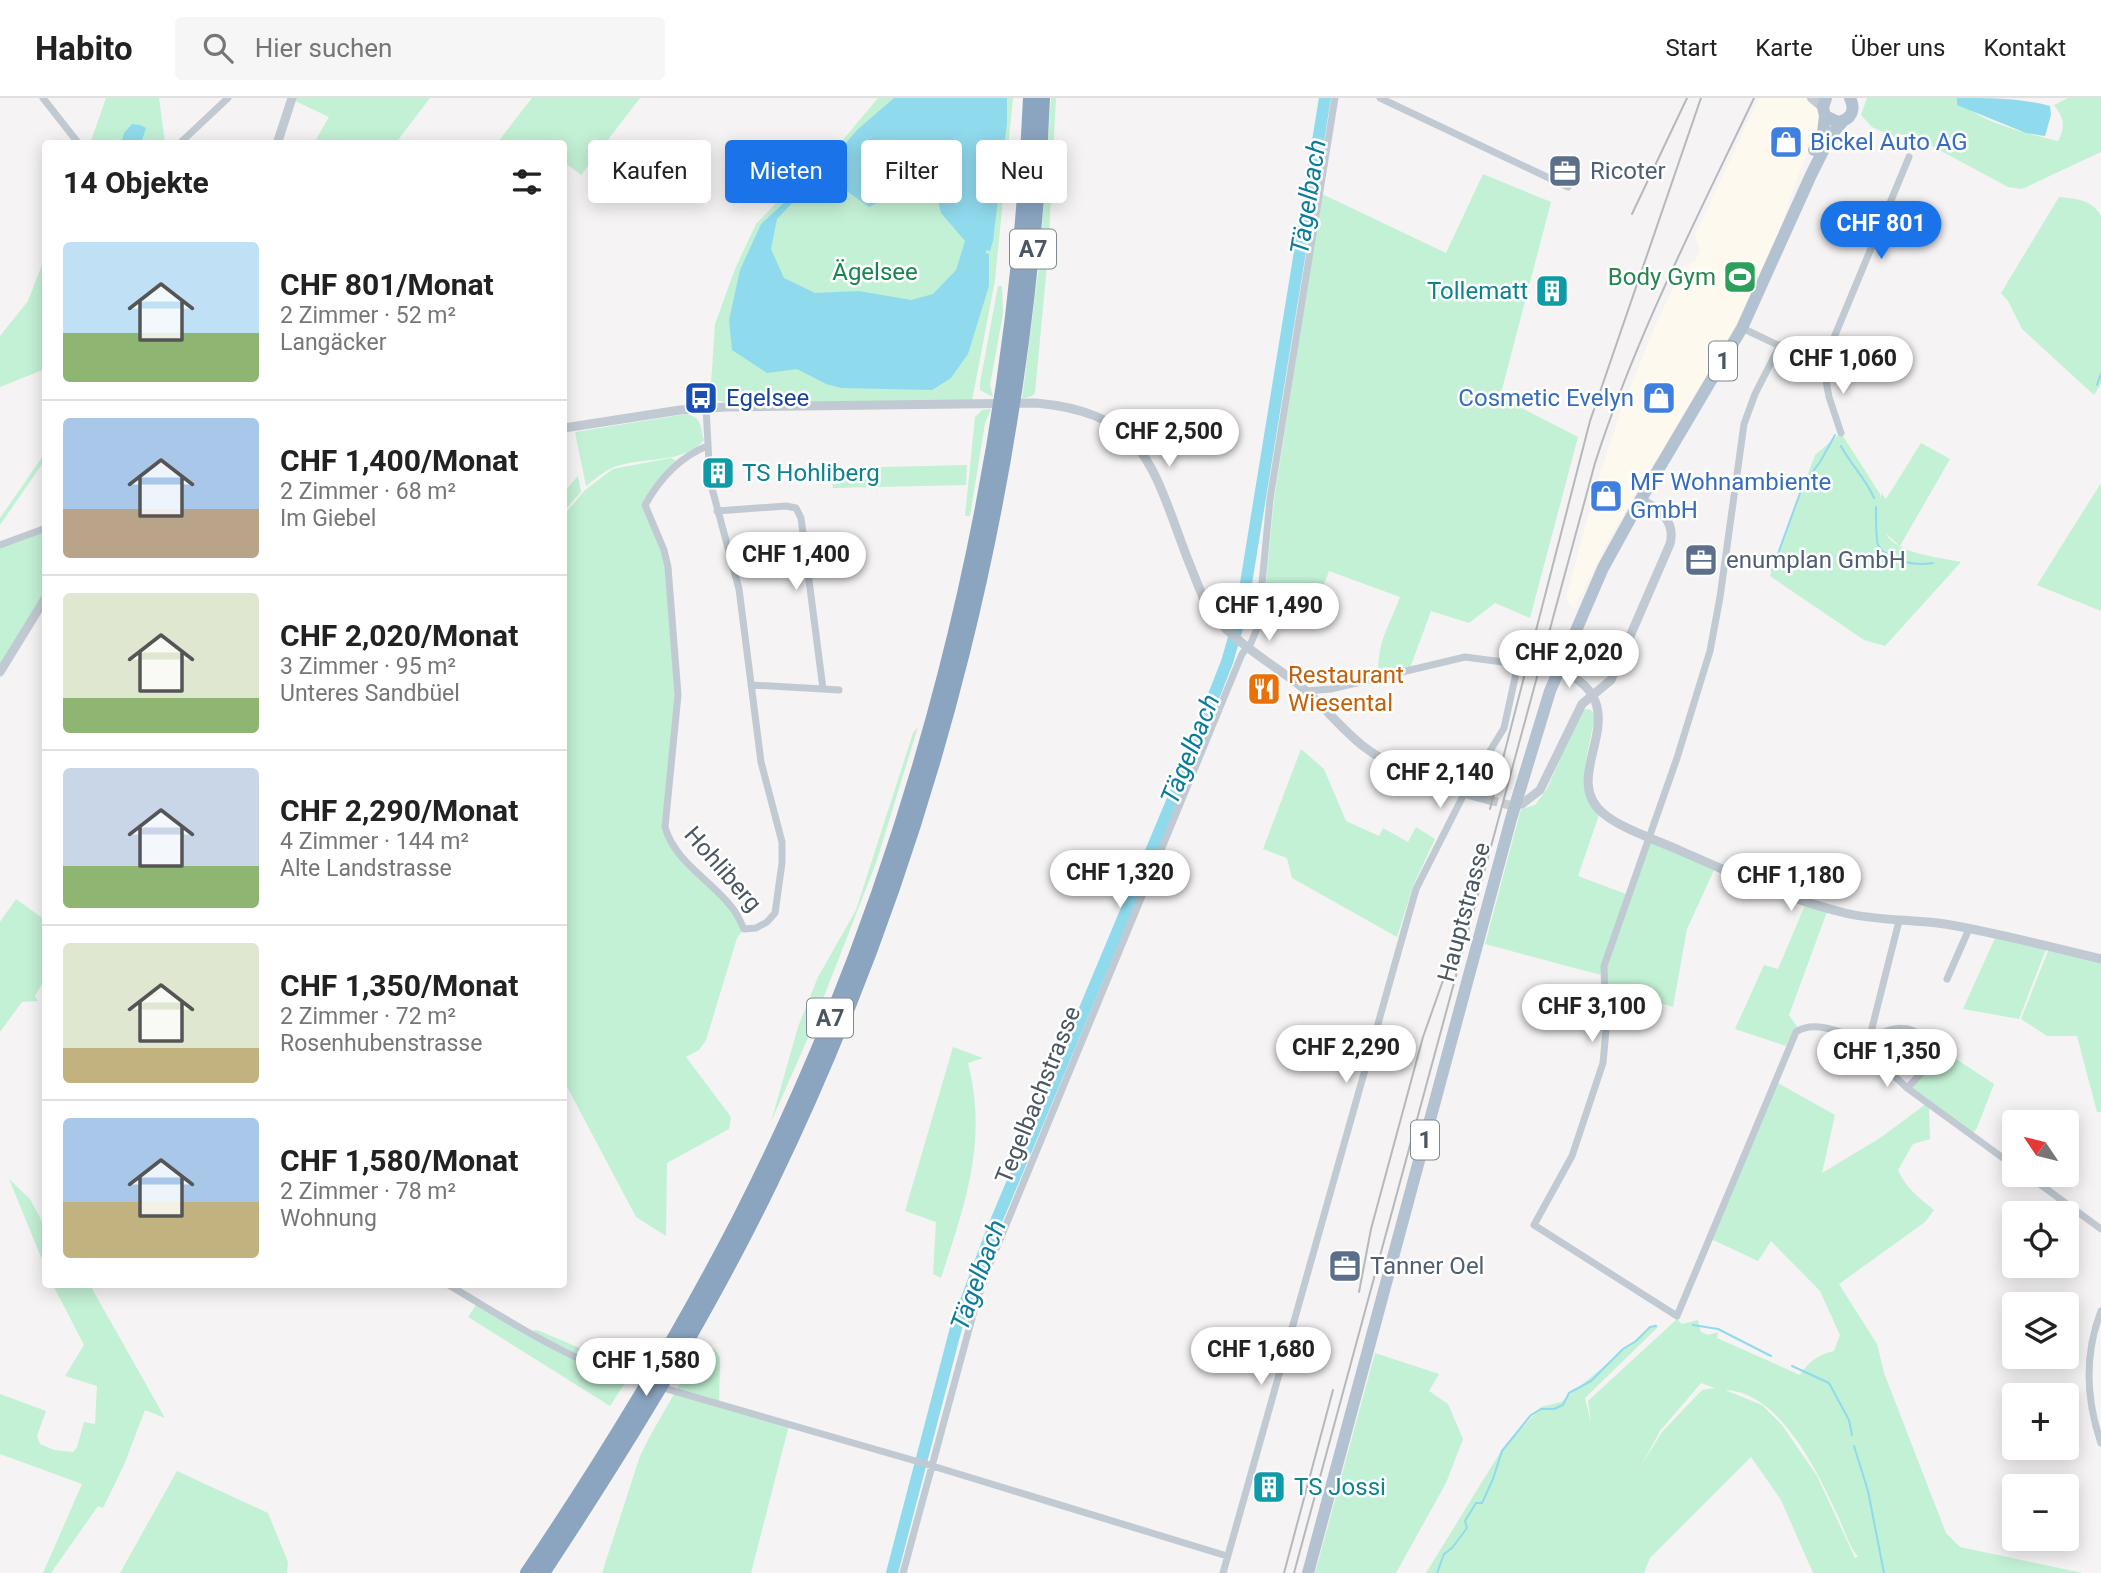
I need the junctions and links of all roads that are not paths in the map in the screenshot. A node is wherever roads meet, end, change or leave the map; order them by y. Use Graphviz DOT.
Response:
graph roads {
  1 [pos="43,98"];
  2 [pos="228,98"];
  3 [pos="292,98"];
  4 [pos="1030,98"];
  5 [pos="1043,98"];
  6 [pos="1335,98"];
  7 [pos="1380,98"];
  8 [pos="1812,98"];
  9 [pos="1853,100"];
  10 [pos="1824,107"];
  11 [pos="1843,121"];
  12 [pos="76,140"];
  13 [pos="183,140"];
  14 [pos="278,140"];
  15 [pos="1909,157"];
  16 [pos="1806,177"];
  17 [pos="1568,187"];
  18 [pos="1742,328"];
  19 [pos="1780,345"];
  20 [pos="1823,364"];
  21 [pos="1007,404"];
  22 [pos="706,408"];
  23 [pos="567,428"];
  24 [pos="1841,433"];
  25 [pos="707,446"];
  26 [pos="1640,499"];
  27 [pos="717,511"];
  28 [pos="42,529"];
  29 [pos="0,545"];
  30 [pos="42,604"];
  31 [pos="1249,646"];
  32 [pos="1559,669"];
  33 [pos="0,672"];
  34 [pos="751,685"];
  35 [pos="823,689"];
  36 [pos="839,690"];
  37 [pos="1306,691"];
  38 [pos="1592,694"];
  39 [pos="1465,792"];
  40 [pos="1489,800"];
  41 [pos="1522,804"];
  42 [pos="1649,836"];
  43 [pos="1899,921"];
  44 [pos="1969,929"];
  45 [pos="2101,959"];
  46 [pos="1947,979"];
  47 [pos="1873,1040"];
  48 [pos="1907,1088"];
  49 [pos="2002,1157"];
  50 [pos="2044,1187"];
  51 [pos="2101,1229"];
  52 [pos="454,1288"];
  53 [pos="2101,1311"];
  54 [pos="2101,1443"];
  55 [pos="929,1465"];
  56 [pos="1227,1556"];
  57 [pos="527,1573"];
  58 [pos="543,1573"];
  59 [pos="903,1573"];
  60 [pos="1223,1573"];
  61 [pos="1308,1573"];
  1 -- 12 [label="street"];
  2 -- 13 [label="street"];
  3 -- 14 [label="street"];
  4 -- 21 [label="highway, A7"];
  5 -- 21 [label="highway, A7"];
  6 -- 31 [label="street, Tegelbachstrasse"];
  7 -- 17 [label="street"];
  8 -- 10 [label="main road"];
  9 -- 11 [label="main road"];
  10 -- 11 [label="main road"];
  10 -- 16 [label="main road, 1"];
  11 -- 16 [label="main road, 1"];
  15 -- 20 [label="street"];
  16 -- 18 [label="main road, 1"];
  18 -- 19 [label="street"];
  18 -- 26 [label="main road, 1"];
  19 -- 20 [label="street"];
  19 -- 42 [label="street"];
  20 -- 24 [label="street"];
  21 -- 57 [label="highway, A7"];
  21 -- 58 [label="highway, A7"];
  22 -- 23 [label="street"];
  22 -- 25 [label="street, Hohliberg"];
  22 -- 31 [label="street"];
  25 -- 27 [label="street, Hohliberg"];
  25 -- 34 [label="street, Hohliberg"];
  26 -- 32 [label="main road, 1"];
  26 -- 38 [label="street"];
  27 -- 34 [label="street, Hohliberg"];
  27 -- 35 [label="street"];
  28 -- 29 [label="street"];
  30 -- 33 [label="street"];
  31 -- 37 [label="street"];
  31 -- 55 [label="street, Tegelbachstrasse"];
  32 -- 38 [label="street"];
  32 -- 61 [label="main road, Hauptstrasse / 1"];
  34 -- 35 [label="street"];
  35 -- 36 [label="street"];
  37 -- 39 [label="street"];
  37 -- 39 [label="street"];
  38 -- 41 [label="street"];
  38 -- 42 [label="street"];
  39 -- 40 [label="street"];
  39 -- 56 [label="street"];
  42 -- 43 [label="street"];
  42 -- 47 [label="street"];
  43 -- 44 [label="street"];
  43 -- 47 [label="street"];
  44 -- 45 [label="street"];
  44 -- 46 [label="street"];
  47 -- 48 [label="street"];
  47 -- 48 [label="street"];
  48 -- 49 [label="street"];
  50 -- 51 [label="street"];
  52 -- 55 [label="street"];
  53 -- 54 [label="street"];
  55 -- 56 [label="street"];
  55 -- 59 [label="street, Tegelbachstrasse"];
  56 -- 60 [label="street"];
}
